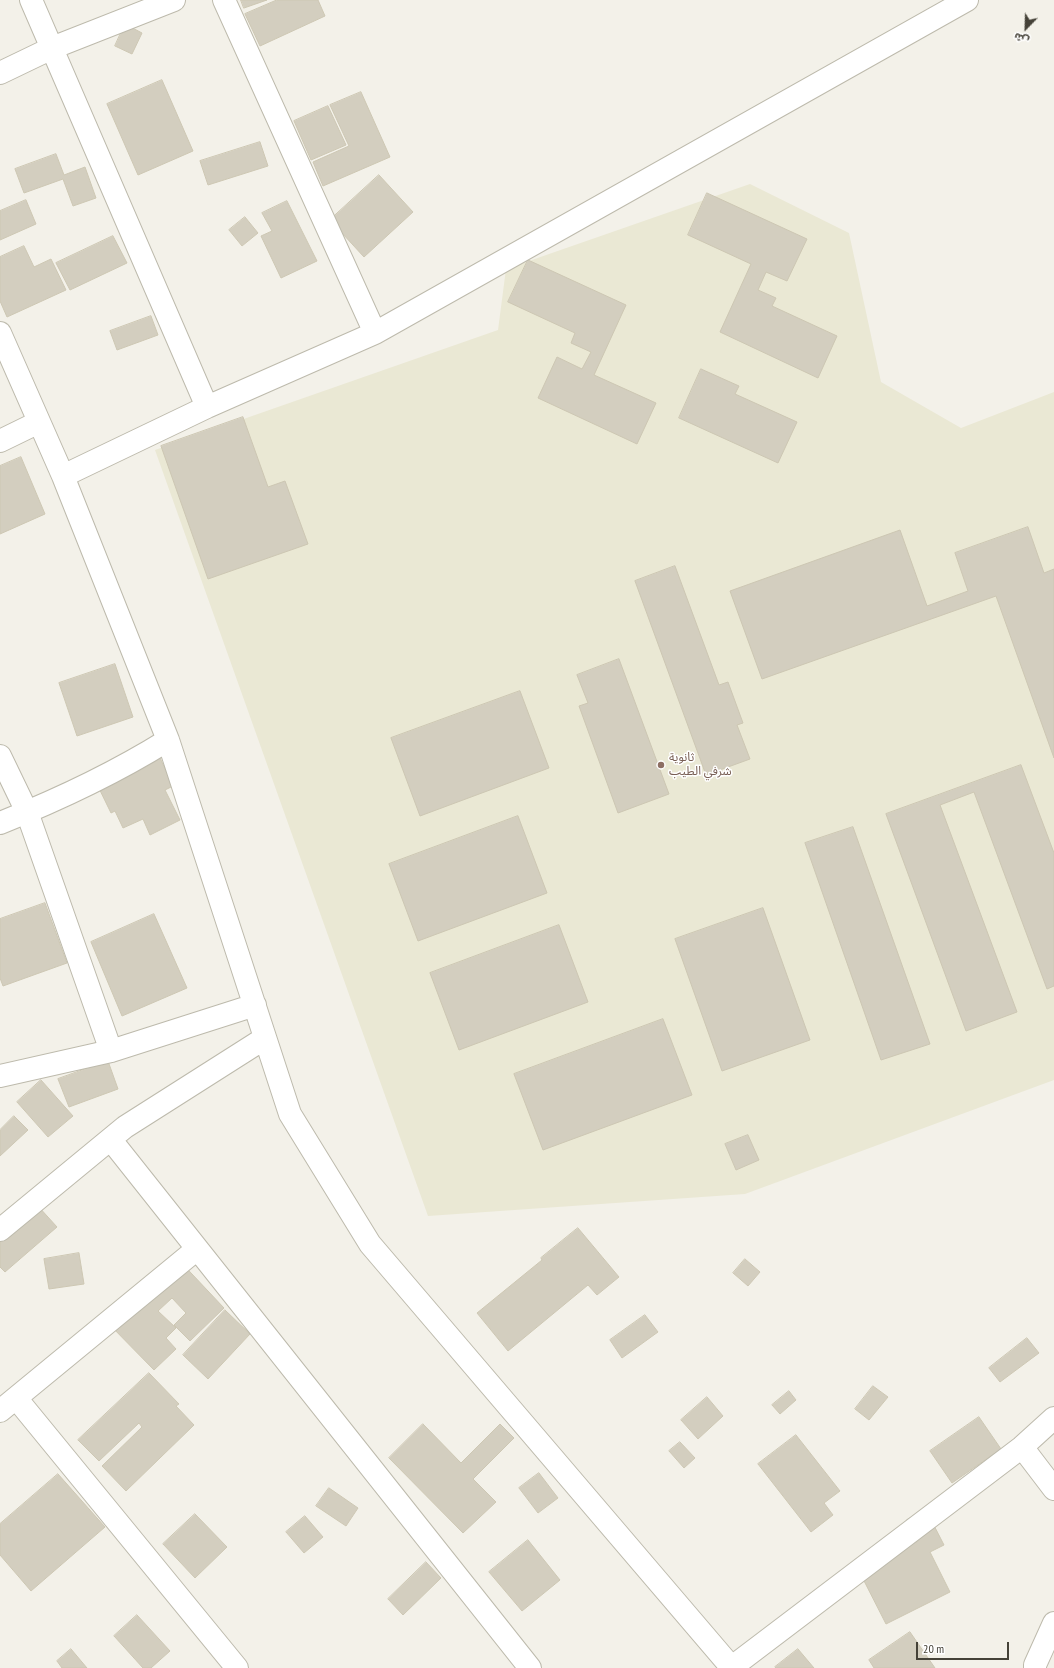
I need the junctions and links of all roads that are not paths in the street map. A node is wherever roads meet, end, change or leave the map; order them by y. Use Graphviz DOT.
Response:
graph roads {
  1 [pos="31,0"];
  2 [pos="174,0"];
  3 [pos="224,0"];
  4 [pos="967,0"];
  5 [pos="52,48"];
  6 [pos="0,73"];
  7 [pos="0,333"];
  8 [pos="375,333"];
  9 [pos="207,407"];
  10 [pos="39,422"];
  11 [pos="0,441"];
  12 [pos="63,476"];
  13 [pos="168,740"];
  14 [pos="0,756"];
  15 [pos="27,812"];
  16 [pos="0,823"];
  17 [pos="255,1005"];
  18 [pos="265,1038"];
  19 [pos="111,1051"];
  20 [pos="0,1076"];
  21 [pos="111,1140"];
  22 [pos="0,1230"];
  23 [pos="197,1249"];
  24 [pos="8,1405"];
  25 [pos="1054,1418"];
  26 [pos="1022,1447"];
  27 [pos="1054,1489"];
  28 [pos="1054,1623"];
  29 [pos="237,1668"];
  30 [pos="530,1668"];
  31 [pos="732,1668"];
  32 [pos="1035,1668"];
  1 -- 5 [label="street"];
  2 -- 5 [label="street"];
  3 -- 8 [label="street"];
  4 -- 8 [label="street"];
  5 -- 6 [label="street"];
  5 -- 9 [label="street"];
  7 -- 10 [label="street"];
  8 -- 9 [label="street"];
  9 -- 12 [label="street"];
  10 -- 11 [label="street"];
  10 -- 12 [label="street"];
  12 -- 13 [label="street"];
  13 -- 15 [label="street"];
  13 -- 17 [label="street"];
  14 -- 15 [label="street"];
  15 -- 16 [label="street"];
  15 -- 19 [label="street"];
  17 -- 18 [label="street"];
  17 -- 19 [label="street"];
  18 -- 21 [label="street"];
  18 -- 31 [label="street"];
  19 -- 20 [label="street"];
  21 -- 22 [label="street"];
  21 -- 23 [label="street"];
  23 -- 24 [label="street"];
  23 -- 30 [label="street"];
  24 -- 29 [label="street"];
  25 -- 26 [label="street"];
  26 -- 27 [label="street"];
  26 -- 31 [label="street"];
  28 -- 32 [label="street"];
}
